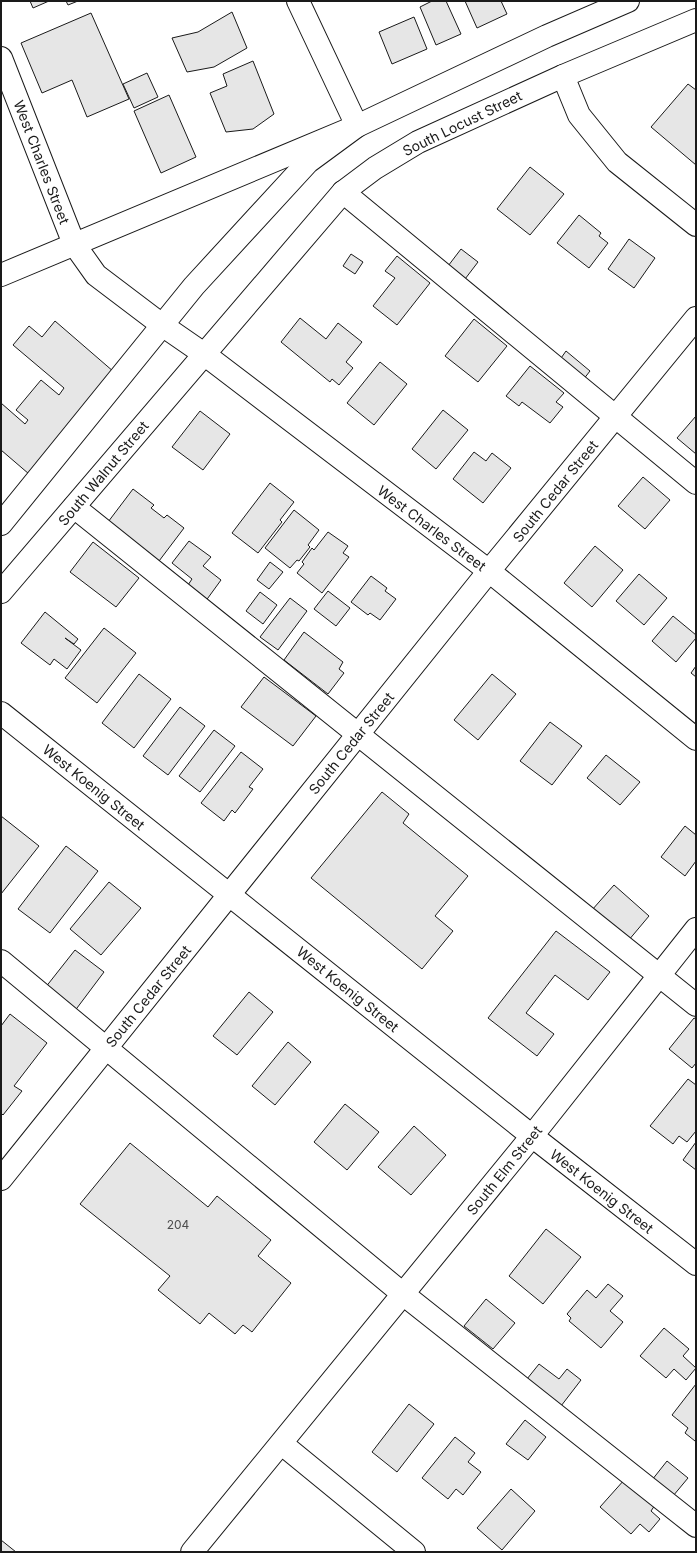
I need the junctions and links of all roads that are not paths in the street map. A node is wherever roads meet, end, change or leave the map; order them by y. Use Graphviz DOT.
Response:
graph roads {
  1 [pos="298,1"];
  2 [pos="628,1"];
  3 [pos="696,20"];
  4 [pos="1,58"];
  5 [pos="563,76"];
  6 [pos="357,126"];
  7 [pos="343,192"];
  8 [pos="696,225"];
  9 [pos="74,244"];
  10 [pos="1,275"];
  11 [pos="696,318"];
  12 [pos="162,325"];
  13 [pos="204,354"];
  14 [pos="615,417"];
  15 [pos="696,483"];
  16 [pos="74,507"];
  17 [pos="1,524"];
  18 [pos="489,571"];
  19 [pos="1,592"];
  20 [pos="1,713"];
  21 [pos="358,734"];
  22 [pos="696,739"];
  23 [pos="229,895"];
  24 [pos="696,929"];
  25 [pos="1,961"];
  26 [pos="659,975"];
  27 [pos="696,1005"];
  28 [pos="106,1048"];
  29 [pos="532,1136"];
  30 [pos="4,1175"];
  31 [pos="696,1264"];
  32 [pos="403,1294"];
  33 [pos="282,1444"];
  34 [pos="696,1526"];
  35 [pos="192,1552"];
  36 [pos="414,1552"];
  1 -- 6 [label="street"];
  2 -- 6 [label="street"];
  3 -- 5 [label="street, South Locust Street"];
  4 -- 9 [label="street, West Charles Street"];
  5 -- 7 [label="street, South Locust Street"];
  5 -- 8 [label="street"];
  6 -- 9 [label="street"];
  6 -- 12 [label="street"];
  7 -- 13 [label="street, South Locust Street"];
  7 -- 14 [label="street"];
  9 -- 10 [label="street"];
  9 -- 12 [label="street, West Charles Street"];
  11 -- 14 [label="street, South Cedar Street"];
  12 -- 13 [label="street, West Charles Street"];
  12 -- 17 [label="street"];
  13 -- 16 [label="street, South Walnut Street"];
  13 -- 18 [label="street, West Charles Street"];
  14 -- 15 [label="street"];
  14 -- 18 [label="street, South Cedar Street"];
  16 -- 19 [label="street, South Walnut Street"];
  16 -- 21 [label="street"];
  18 -- 21 [label="street, South Cedar Street"];
  18 -- 22 [label="street, West Charles Street"];
  20 -- 23 [label="street, West Koenig Street"];
  21 -- 23 [label="street, South Cedar Street"];
  21 -- 26 [label="street"];
  23 -- 28 [label="street, South Cedar Street"];
  23 -- 29 [label="street, West Koenig Street"];
  24 -- 26 [label="street, South Elm Street"];
  25 -- 28 [label="street"];
  26 -- 27 [label="street"];
  26 -- 29 [label="street, South Elm Street"];
  28 -- 30 [label="street, South Cedar Street"];
  28 -- 32 [label="street"];
  29 -- 31 [label="street, West Koenig Street"];
  29 -- 32 [label="street, South Elm Street"];
  32 -- 33 [label="street, South Elm Street"];
  32 -- 34 [label="street"];
  33 -- 35 [label="street"];
  33 -- 36 [label="street"];
}
